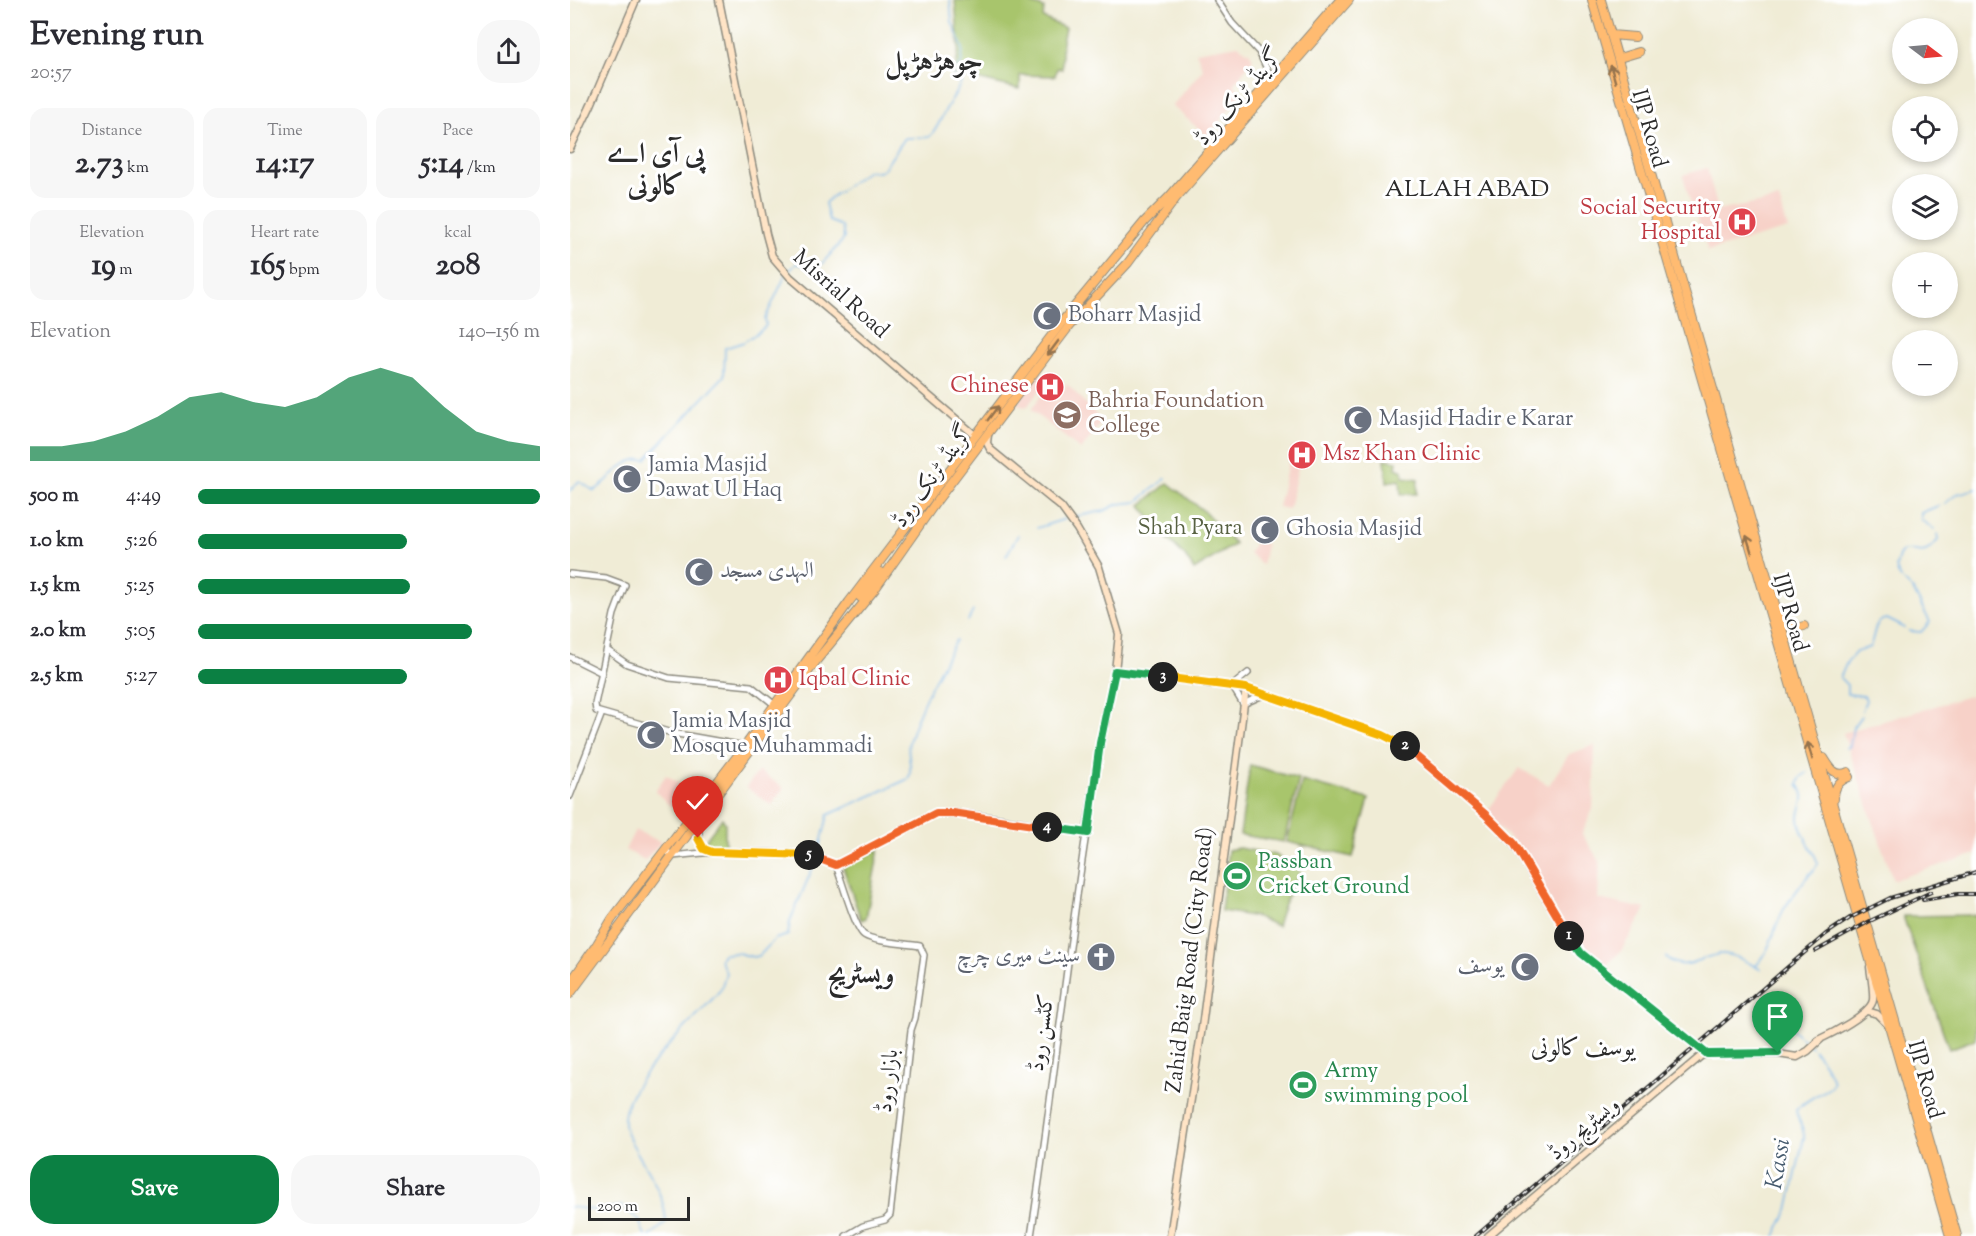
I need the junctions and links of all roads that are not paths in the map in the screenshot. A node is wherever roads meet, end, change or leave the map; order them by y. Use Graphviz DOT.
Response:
graph roads {
  1 [pos="636,0"];
  2 [pos="719,0"];
  3 [pos="1217,0"];
  4 [pos="1340,0"];
  5 [pos="1349,0"];
  6 [pos="1592,0"];
  7 [pos="1600,0"];
  8 [pos="1317,32"];
  9 [pos="1611,35"];
  10 [pos="1635,38"];
  11 [pos="1639,52"];
  12 [pos="1619,58"];
  13 [pos="1273,76"];
  14 [pos="570,149"];
  15 [pos="1177,197"];
  16 [pos="1186,202"];
  17 [pos="1164,203"];
  18 [pos="1665,236"];
  19 [pos="1091,288"];
  20 [pos="1100,292"];
  21 [pos="988,434"];
  22 [pos="976,436"];
  23 [pos="990,449"];
  24 [pos="974,453"];
  25 [pos="927,515"];
  26 [pos="570,574"];
  27 [pos="867,580"];
  28 [pos="1782,624"];
  29 [pos="1804,626"];
  30 [pos="823,639"];
  31 [pos="607,650"];
  32 [pos="570,657"];
  33 [pos="816,661"];
  34 [pos="1115,671"];
  35 [pos="602,673"];
  36 [pos="1248,673"];
  37 [pos="1232,686"];
  38 [pos="1246,688"];
  39 [pos="1265,694"];
  40 [pos="1243,704"];
  41 [pos="775,705"];
  42 [pos="602,713"];
  43 [pos="745,746"];
  44 [pos="1818,747"];
  45 [pos="570,796"];
  46 [pos="1834,806"];
  47 [pos="703,816"];
  48 [pos="691,818"];
  49 [pos="1088,833"];
  50 [pos="712,852"];
  51 [pos="670,854"];
  52 [pos="836,865"];
  53 [pos="597,944"];
  54 [pos="1870,960"];
  55 [pos="571,981"];
  56 [pos="570,994"];
  57 [pos="1867,1011"];
  58 [pos="1892,1034"];
  59 [pos="1707,1054"];
  60 [pos="1917,1108"];
  61 [pos="846,1236"];
  62 [pos="1031,1236"];
  63 [pos="1170,1236"];
  64 [pos="1488,1236"];
  65 [pos="1950,1236"];
  66 [pos="1958,1236"];
  1 -- 14 [label="main road"];
  2 -- 22 [label="main road, Misrial Road"];
  3 -- 13 [label="street"];
  4 -- 5 [label="highway"];
  4 -- 8 [label="highway, گرینڈ ٹرنک روڈ"];
  5 -- 8 [label="highway, گرینڈ ٹرنک روڈ"];
  18 -- 6 [label="highway, IJP Road, one-way"];
  7 -- 9 [label="highway, IJP Road"];
  8 -- 13 [label="highway, گرینڈ ٹرنک روڈ"];
  8 -- 15 [label="highway, گرینڈ ٹرنک روڈ"];
  9 -- 10 [label="highway"];
  9 -- 12 [label="highway, IJP Road"];
  11 -- 12 [label="highway"];
  12 -- 18 [label="highway, IJP Road"];
  13 -- 17 [label="highway, گرینڈ ٹرنک روڈ"];
  15 -- 16 [label="highway"];
  15 -- 17 [label="highway"];
  15 -- 20 [label="highway, گرینڈ ٹرنک روڈ"];
  17 -- 19 [label="highway, گرینڈ ٹرنک روڈ"];
  18 -- 28 [label="highway, IJP Road"];
  54 -- 18 [label="highway, IJP Road, one-way"];
  19 -- 20 [label="highway"];
  22 -- 19 [label="highway, گرینڈ ٹرنک روڈ, one-way"];
  20 -- 21 [label="highway, گرینڈ ٹرنک روڈ, one-way"];
  21 -- 23 [label="main road"];
  21 -- 24 [label="highway, گرینڈ ٹرنک روڈ"];
  22 -- 27 [label="highway, گرینڈ ٹرنک روڈ"];
  23 -- 24 [label="main road"];
  23 -- 34 [label="main road"];
  24 -- 25 [label="highway, گرینڈ ٹرنک روڈ"];
  25 -- 27 [label="highway"];
  25 -- 33 [label="highway, گرینڈ ٹرنک روڈ"];
  26 -- 31 [label="street"];
  27 -- 30 [label="highway, گرینڈ ٹرنک روڈ"];
  28 -- 29 [label="highway"];
  28 -- 44 [label="highway, IJP Road"];
  30 -- 33 [label="highway"];
  30 -- 41 [label="highway, گرینڈ ٹرنک روڈ"];
  31 -- 35 [label="street"];
  31 -- 41 [label="street"];
  32 -- 35 [label="street"];
  33 -- 47 [label="highway, گرینڈ ٹرنک روڈ"];
  34 -- 37 [label="main road"];
  34 -- 49 [label="street, کٹسن روڈ"];
  35 -- 42 [label="street"];
  36 -- 37 [label="street"];
  37 -- 38 [label="main road"];
  37 -- 40 [label="street"];
  38 -- 39 [label="main road"];
  38 -- 40 [label="main road, Zahid Baig Road (City Road)"];
  39 -- 40 [label="street"];
  39 -- 59 [label="main road"];
  40 -- 63 [label="main road, Zahid Baig Road (City Road)"];
  41 -- 43 [label="highway, گرینڈ ٹرنک روڈ"];
  42 -- 43 [label="street"];
  42 -- 45 [label="street"];
  43 -- 48 [label="highway, گرینڈ ٹرنک روڈ"];
  44 -- 46 [label="highway, IJP Road"];
  44 -- 46 [label="highway"];
  46 -- 60 [label="highway, IJP Road"];
  47 -- 50 [label="street"];
  47 -- 51 [label="highway, گرینڈ ٹرنک روڈ"];
  48 -- 51 [label="highway, گرینڈ ٹرنک روڈ"];
  48 -- 53 [label="highway, گرینڈ ٹرنک روڈ"];
  49 -- 52 [label="street"];
  49 -- 62 [label="street, کٹسن روڈ"];
  50 -- 51 [label="street"];
  50 -- 52 [label="street"];
  51 -- 53 [label="highway, گرینڈ ٹرنک روڈ"];
  51 -- 56 [label="highway, گرینڈ ٹرنک روڈ"];
  52 -- 61 [label="street, بازار روڈ"];
  53 -- 55 [label="highway, گرینڈ ٹرنک روڈ"];
  54 -- 57 [label="main road"];
  54 -- 58 [label="highway, IJP Road"];
  57 -- 58 [label="main road"];
  57 -- 59 [label="main road"];
  58 -- 60 [label="highway, IJP Road"];
  59 -- 64 [label="main road, ویسٹریج روڈ"];
  60 -- 65 [label="highway, IJP Road"];
  60 -- 66 [label="highway, IJP Road"];
}
